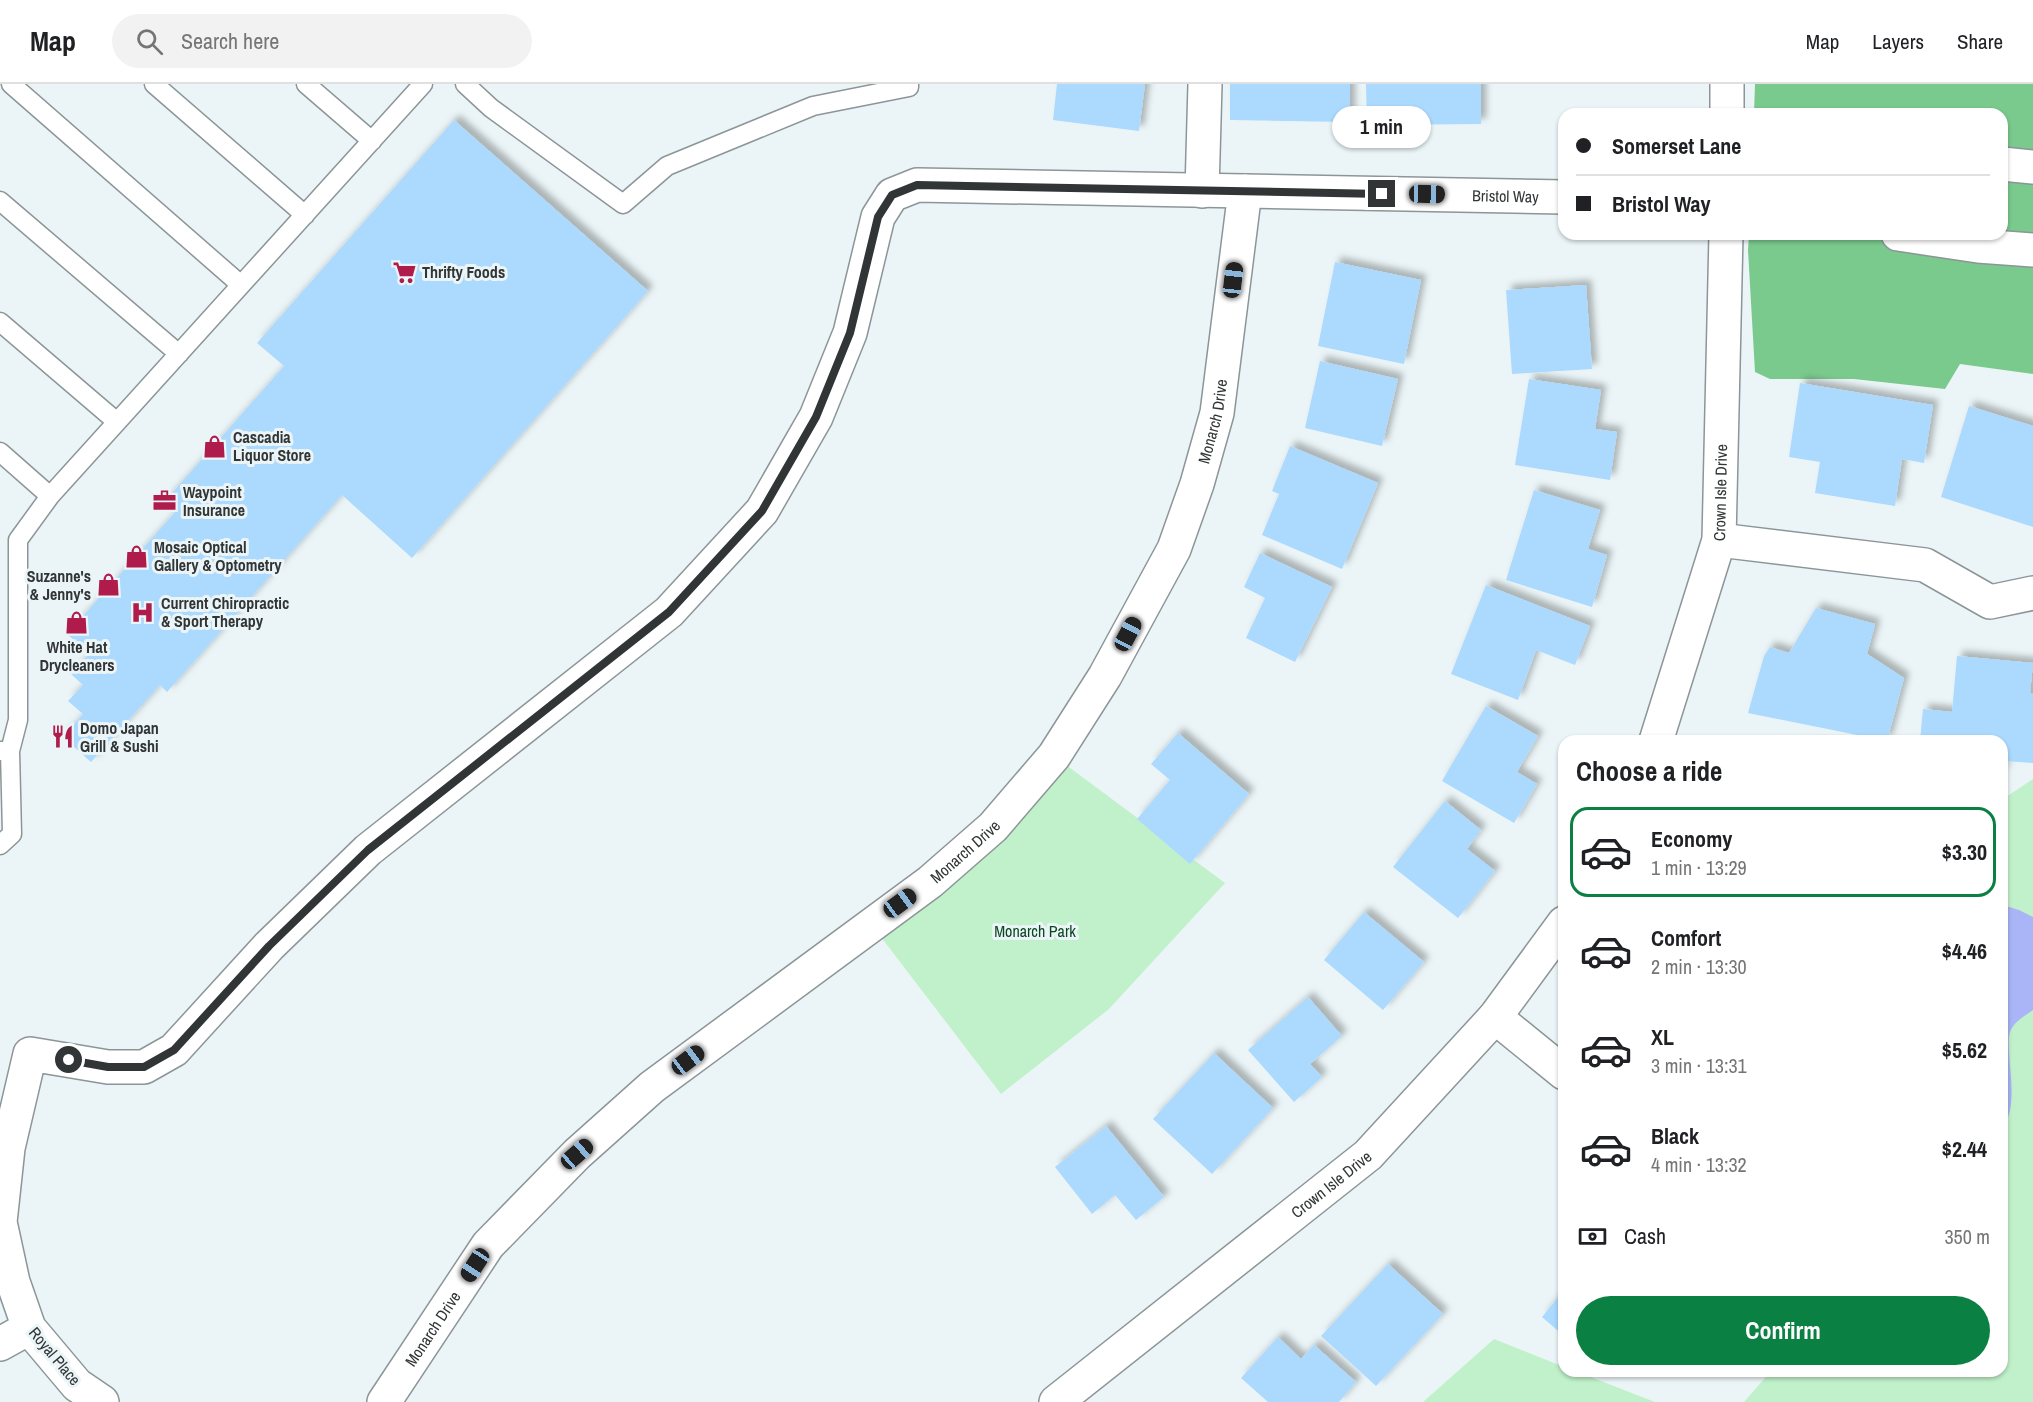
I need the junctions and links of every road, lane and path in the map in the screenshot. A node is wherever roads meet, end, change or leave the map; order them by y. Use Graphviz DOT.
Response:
graph roads {
  1 [pos="10,84"];
  2 [pos="154,84"];
  3 [pos="306,84"];
  4 [pos="423,84"];
  5 [pos="465,84"];
  6 [pos="909,84"];
  7 [pos="1205,84"];
  8 [pos="1727,84"];
  9 [pos="1727,108"];
  10 [pos="372,141"];
  11 [pos="2008,165"];
  12 [pos="2033,167"];
  13 [pos="1202,191"];
  14 [pos="1245,191"];
  15 [pos="1558,197"];
  16 [pos="0,201"];
  17 [pos="305,215"];
  18 [pos="1726,240"];
  19 [pos="1938,240"];
  20 [pos="2033,250"];
  21 [pos="241,285"];
  22 [pos="0,322"];
  23 [pos="179,354"];
  24 [pos="117,422"];
  25 [pos="0,452"];
  26 [pos="50,496"];
  27 [pos="1719,540"];
  28 [pos="2033,593"];
  29 [pos="1658,735"];
  30 [pos="5,751"];
  31 [pos="0,845"];
  32 [pos="1558,931"];
  33 [pos="1495,1017"];
  34 [pos="30,1054"];
  35 [pos="1558,1068"];
  36 [pos="29,1328"];
  37 [pos="0,1344"];
  38 [pos="102,1402"];
  39 [pos="384,1402"];
  40 [pos="1056,1402"];
  1 -- 21 [label="lane"];
  2 -- 17 [label="lane"];
  3 -- 10 [label="lane"];
  4 -- 10 [label="lane"];
  5 -- 6 [label="lane"];
  7 -- 13 [label="street"];
  8 -- 9 [label="street"];
  10 -- 17 [label="lane"];
  11 -- 12 [label="street"];
  13 -- 14 [label="street, Bristol Way"];
  13 -- 34 [label="street, Bristol Way"];
  14 -- 15 [label="street, Bristol Way"];
  14 -- 39 [label="street, Monarch Drive"];
  16 -- 23 [label="lane"];
  17 -- 21 [label="lane"];
  18 -- 27 [label="street, Crown Isle Drive"];
  19 -- 20 [label="street"];
  21 -- 23 [label="lane"];
  22 -- 24 [label="lane"];
  23 -- 24 [label="lane"];
  24 -- 26 [label="lane"];
  25 -- 26 [label="lane"];
  26 -- 30 [label="lane"];
  27 -- 28 [label="street"];
  27 -- 29 [label="street, Crown Isle Drive"];
  30 -- 31 [label="lane"];
  32 -- 33 [label="street, Crown Isle Drive"];
  33 -- 35 [label="street"];
  33 -- 40 [label="street, Crown Isle Drive"];
  34 -- 36 [label="street, Royal Place"];
  36 -- 37 [label="street"];
  36 -- 38 [label="street, Royal Place"];
}
